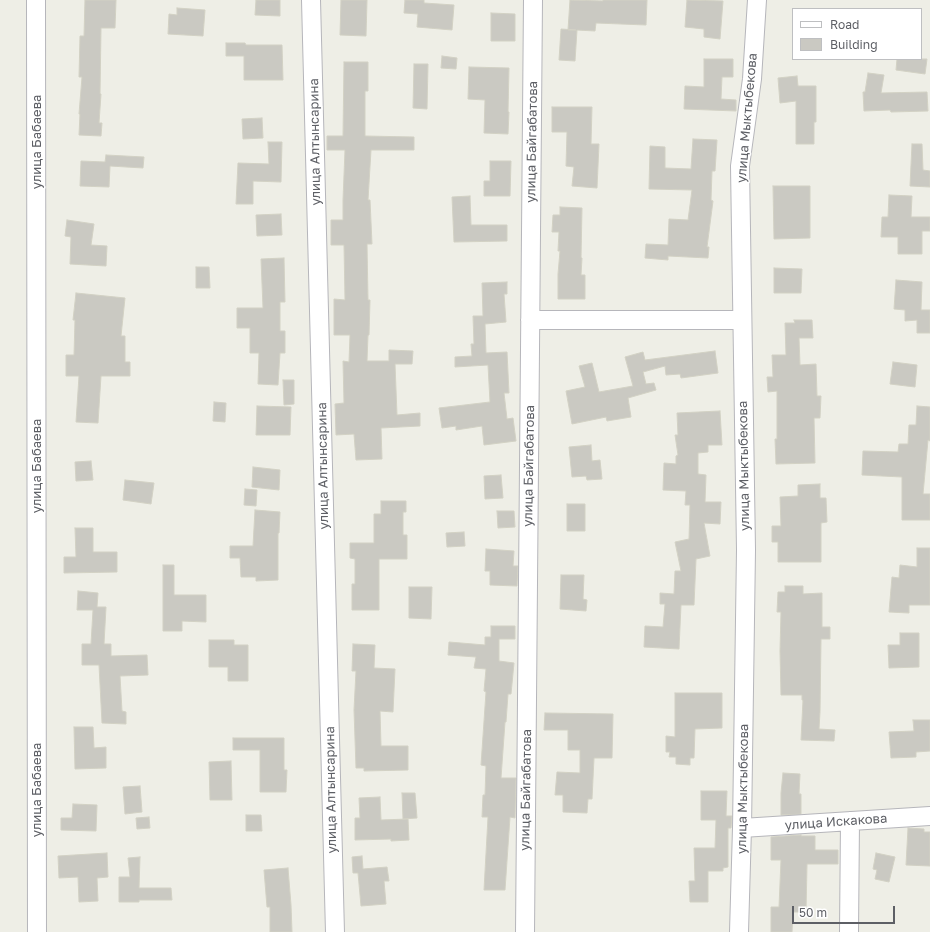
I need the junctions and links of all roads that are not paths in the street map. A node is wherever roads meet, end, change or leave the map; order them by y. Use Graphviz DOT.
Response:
graph roads {
  1 [pos="36,0"];
  2 [pos="311,0"];
  3 [pos="533,0"];
  4 [pos="757,0"];
  5 [pos="530,320"];
  6 [pos="742,320"];
  7 [pos="930,816"];
  8 [pos="850,821"];
  9 [pos="742,828"];
  10 [pos="37,932"];
  11 [pos="335,932"];
  12 [pos="525,932"];
  13 [pos="739,932"];
  14 [pos="849,932"];
  1 -- 10 [label="street, улица Бабаева"];
  2 -- 11 [label="street, улица Алтынсарина"];
  3 -- 5 [label="street, улица Байгабатова"];
  4 -- 6 [label="street, улица Мыктыбекова"];
  5 -- 6 [label="street"];
  5 -- 12 [label="street, улица Байгабатова"];
  6 -- 9 [label="street, улица Мыктыбекова"];
  7 -- 8 [label="street, улица Искакова"];
  8 -- 9 [label="street, улица Искакова"];
  8 -- 14 [label="street"];
  9 -- 13 [label="street, улица Мыктыбекова"];
}
